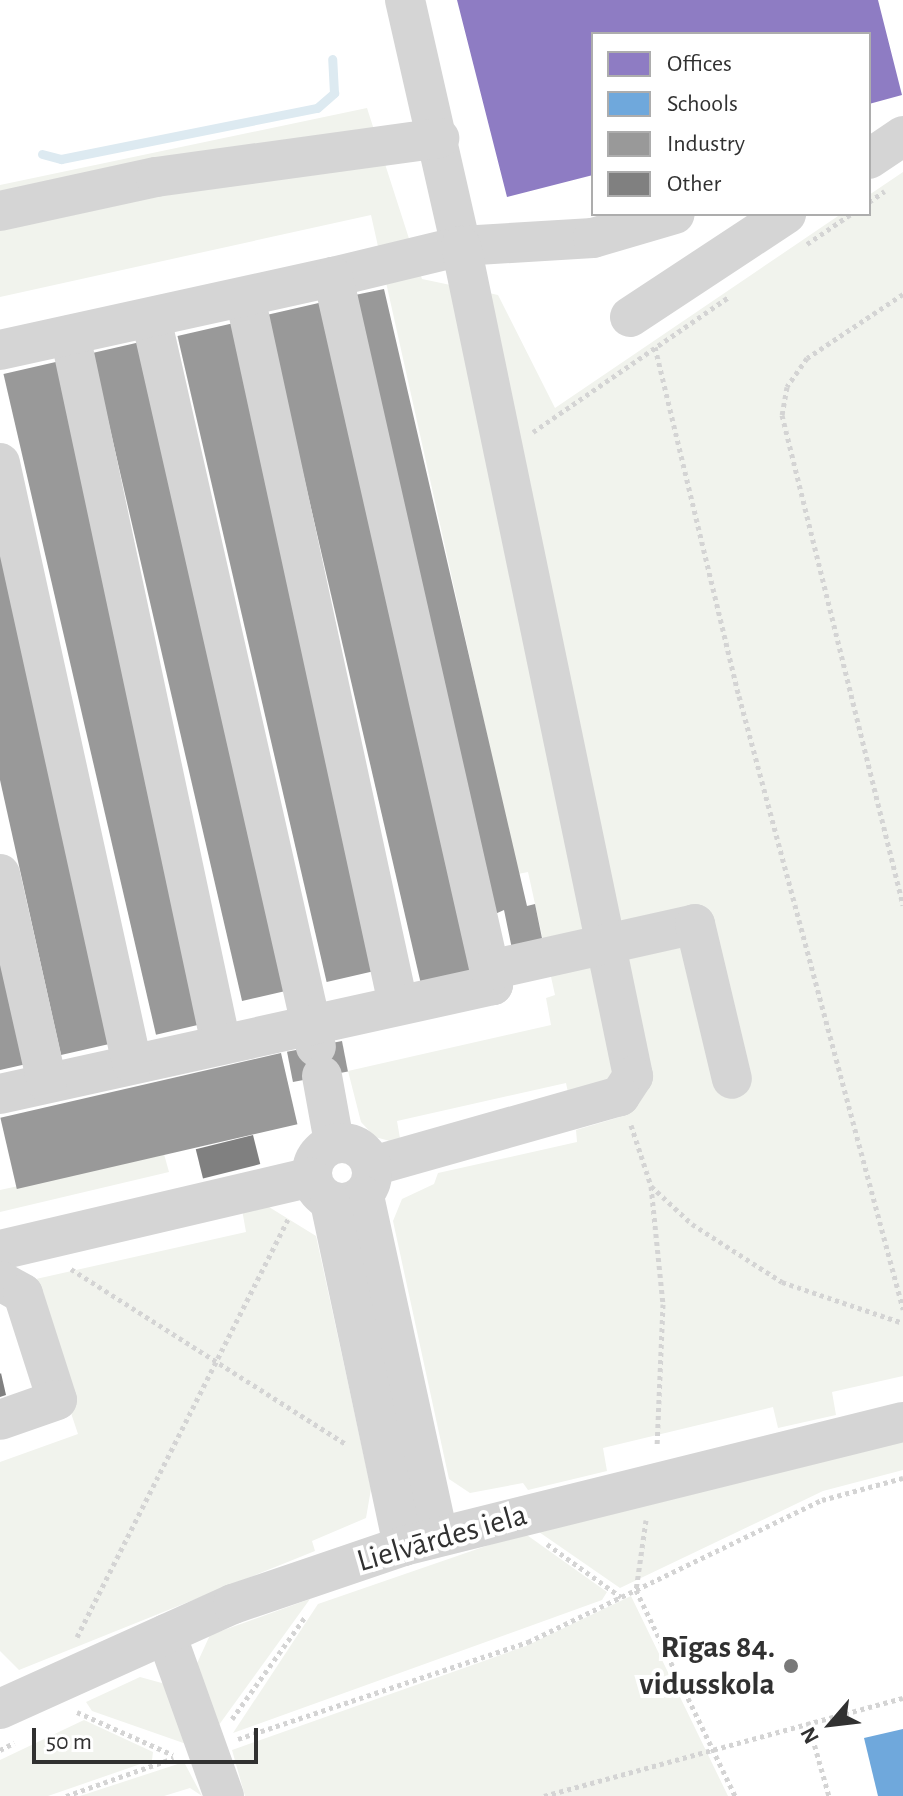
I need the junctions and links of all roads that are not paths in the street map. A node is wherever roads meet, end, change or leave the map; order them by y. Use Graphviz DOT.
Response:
graph roads {
  1 [pos="405,0"];
  2 [pos="903,136"];
  3 [pos="439,138"];
  4 [pos="871,158"];
  5 [pos="0,211"];
  6 [pos="668,216"];
  7 [pos="792,232"];
  8 [pos="461,246"];
  9 [pos="333,277"];
  10 [pos="245,297"];
  11 [pos="630,317"];
  12 [pos="151,318"];
  13 [pos="70,335"];
  14 [pos="0,350"];
  15 [pos="0,463"];
  16 [pos="0,874"];
  17 [pos="605,943"];
  18 [pos="490,970"];
  19 [pos="398,1004"];
  20 [pos="221,1044"];
  21 [pos="316,1049"];
  22 [pos="132,1064"];
  23 [pos="732,1079"];
  24 [pos="47,1083"];
  25 [pos="0,1094"];
  26 [pos="344,1185"];
  27 [pos="15,1246"];
  28 [pos="0,1281"];
  29 [pos="0,1420"];
  30 [pos="903,1422"];
  31 [pos="420,1541"];
  32 [pos="166,1634"];
  33 [pos="1,1705"];
  34 [pos="224,1796"];
  1 -- 3 [label="street"];
  2 -- 4 [label="street"];
  3 -- 5 [label="street"];
  3 -- 8 [label="street"];
  6 -- 8 [label="street"];
  7 -- 11 [label="street"];
  8 -- 9 [label="street"];
  8 -- 17 [label="street"];
  9 -- 10 [label="street"];
  9 -- 18 [label="street"];
  10 -- 12 [label="street"];
  10 -- 19 [label="street"];
  12 -- 13 [label="street"];
  12 -- 21 [label="street"];
  13 -- 14 [label="street"];
  13 -- 20 [label="street"];
  15 -- 22 [label="street"];
  16 -- 24 [label="street"];
  17 -- 18 [label="street"];
  17 -- 23 [label="street"];
  17 -- 26 [label="street"];
  18 -- 19 [label="street"];
  19 -- 21 [label="street"];
  20 -- 21 [label="street"];
  20 -- 22 [label="street"];
  21 -- 26 [label="street"];
  22 -- 24 [label="street"];
  24 -- 25 [label="street"];
  26 -- 27 [label="street"];
  26 -- 31 [label="street"];
  26 -- 31 [label="street"];
  28 -- 29 [label="street"];
  30 -- 31 [label="street, Lielvārdes iela"];
  31 -- 32 [label="street, Lielvārdes iela"];
  32 -- 33 [label="street, Lielvārdes iela"];
  32 -- 34 [label="street"];
}
